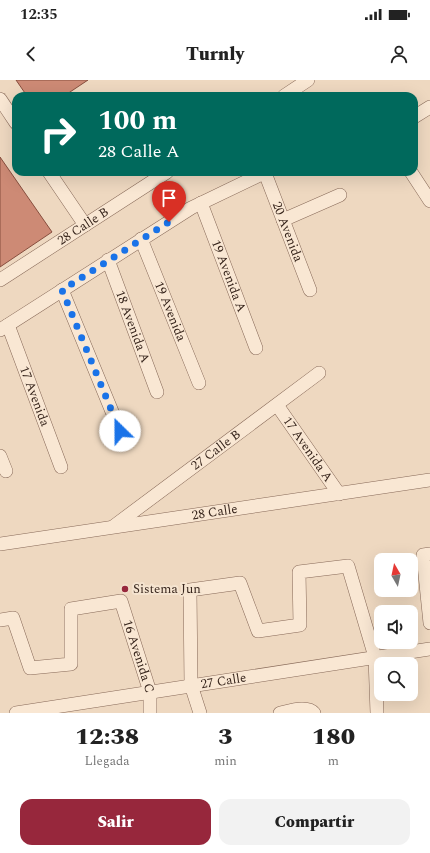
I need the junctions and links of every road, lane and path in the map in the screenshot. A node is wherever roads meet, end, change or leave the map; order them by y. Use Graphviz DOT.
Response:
graph roads {
  1 [pos="308,80"];
  2 [pos="290,92"];
  3 [pos="0,99"];
  4 [pos="430,107"];
  5 [pos="418,114"];
  6 [pos="12,117"];
  7 [pos="52,176"];
  8 [pos="161,176"];
  9 [pos="257,176"];
  10 [pos="266,176"];
  11 [pos="414,176"];
  12 [pos="340,196"];
  13 [pos="430,201"];
  14 [pos="201,204"];
  15 [pos="283,220"];
  16 [pos="85,225"];
  17 [pos="142,239"];
  18 [pos="108,260"];
  19 [pos="0,280"];
  20 [pos="62,290"];
  21 [pos="310,290"];
  22 [pos="4,328"];
  23 [pos="256,348"];
  24 [pos="319,373"];
  25 [pos="199,383"];
  26 [pos="157,392"];
  27 [pos="276,405"];
  28 [pos="120,431"];
  29 [pos="0,456"];
  30 [pos="61,467"];
  31 [pos="6,470"];
  32 [pos="430,480"];
  33 [pos="339,494"];
  34 [pos="112,527"];
  35 [pos="0,544"];
  36 [pos="427,554"];
  37 [pos="6,619"];
  38 [pos="430,623"];
  39 [pos="430,649"];
  40 [pos="374,657"];
  41 [pos="375,657"];
  42 [pos="191,685"];
  43 [pos="150,692"];
  44 [pos="376,701"];
  45 [pos="314,712"];
  46 [pos="16,713"];
  47 [pos="150,713"];
  48 [pos="200,713"];
  49 [pos="280,713"];
  50 [pos="376,713"];
  1 -- 2 [label="street"];
  3 -- 6 [label="street"];
  4 -- 5 [label="street"];
  7 -- 16 [label="street"];
  8 -- 16 [label="street, 28 Calle B"];
  9 -- 14 [label="street"];
  10 -- 15 [label="street, 20 Avenida"];
  11 -- 13 [label="street"];
  12 -- 15 [label="street"];
  14 -- 17 [label="street"];
  14 -- 23 [label="street, 19 Avenida A"];
  15 -- 21 [label="street, 20 Avenida"];
  16 -- 19 [label="street, 28 Calle B"];
  17 -- 18 [label="street"];
  17 -- 25 [label="street, 19 Avenida"];
  18 -- 20 [label="street"];
  18 -- 26 [label="street, 18 Avenida A"];
  20 -- 22 [label="street"];
  20 -- 28 [label="street"];
  22 -- 30 [label="street, 17 Avenida"];
  24 -- 27 [label="street, 27 Calle B"];
  27 -- 33 [label="street, 17 Avenida A"];
  27 -- 34 [label="street, 27 Calle B"];
  29 -- 31 [label="street"];
  32 -- 33 [label="street, 28 Calle"];
  33 -- 34 [label="street, 28 Calle"];
  34 -- 35 [label="street, 28 Calle"];
  36 -- 38 [label="street"];
  37 -- 43 [label="street, 16 Avenida C"];
  39 -- 41 [label="street, 27 Calle"];
  40 -- 42 [label="street, 27 Calle"];
  41 -- 42 [label="street"];
  42 -- 43 [label="street, 27 Calle"];
  42 -- 48 [label="street"];
  43 -- 46 [label="street, 27 Calle"];
  43 -- 47 [label="street, 16 Avenida C"];
  44 -- 50 [label="street"];
  45 -- 49 [label="street"];
}
